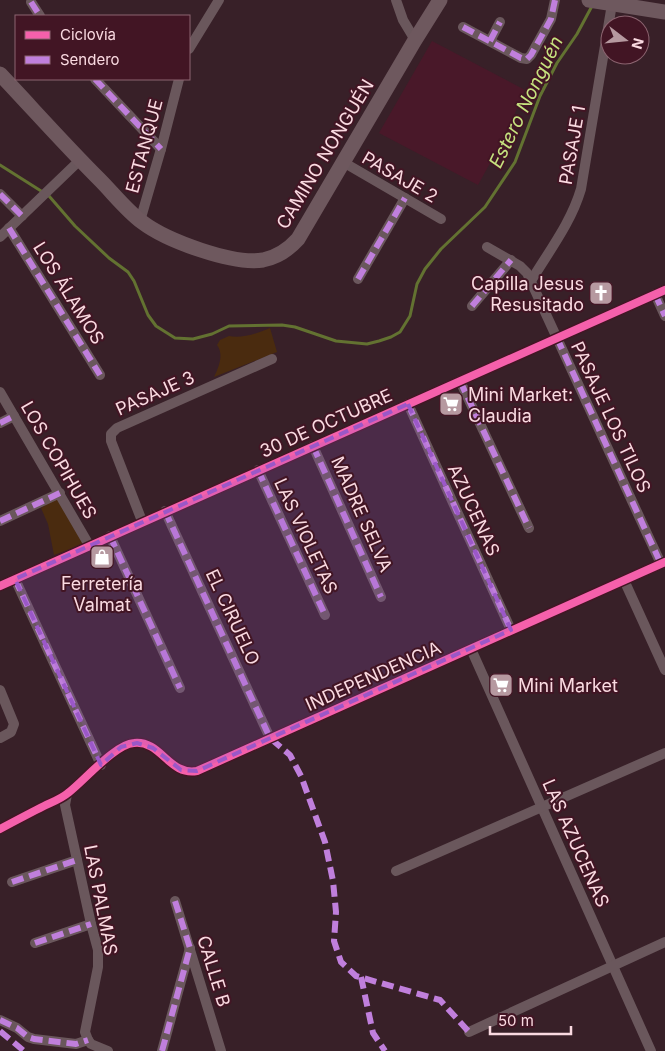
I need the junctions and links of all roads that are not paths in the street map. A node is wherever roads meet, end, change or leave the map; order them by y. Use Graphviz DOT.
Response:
graph roads {
  1 [pos="220,0"];
  2 [pos="396,0"];
  3 [pos="440,0"];
  4 [pos="555,0"];
  5 [pos="589,0"];
  6 [pos="31,2"];
  7 [pos="608,3"];
  8 [pos="665,12"];
  9 [pos="39,15"];
  10 [pos="500,22"];
  11 [pos="463,27"];
  12 [pos="415,40"];
  13 [pos="490,41"];
  14 [pos="190,47"];
  15 [pos="0,74"];
  16 [pos="96,80"];
  17 [pos="179,80"];
  18 [pos="162,149"];
  19 [pos="80,160"];
  20 [pos="343,162"];
  21 [pos="0,194"];
  22 [pos="405,198"];
  23 [pos="22,216"];
  24 [pos="441,219"];
  25 [pos="140,221"];
  26 [pos="9,228"];
  27 [pos="0,237"];
  28 [pos="487,246"];
  29 [pos="511,260"];
  30 [pos="358,279"];
  31 [pos="531,280"];
  32 [pos="660,292"];
  33 [pos="472,306"];
  34 [pos="665,316"];
  35 [pos="557,338"];
  36 [pos="272,359"];
  37 [pos="100,375"];
  38 [pos="460,381"];
  39 [pos="0,392"];
  40 [pos="408,404"];
  41 [pos="14,416"];
  42 [pos="0,423"];
  43 [pos="313,446"];
  44 [pos="258,470"];
  45 [pos="60,493"];
  46 [pos="165,511"];
  47 [pos="0,521"];
  48 [pos="142,521"];
  49 [pos="529,528"];
  50 [pos="110,536"];
  51 [pos="89,544"];
  52 [pos="663,563"];
  53 [pos="15,579"];
  54 [pos="624,580"];
  55 [pos="0,586"];
  56 [pos="381,596"];
  57 [pos="325,616"];
  58 [pos="511,630"];
  59 [pos="471,649"];
  60 [pos="665,670"];
  61 [pos="180,688"];
  62 [pos="0,690"];
  63 [pos="0,738"];
  64 [pos="270,738"];
  65 [pos="665,752"];
  66 [pos="101,764"];
  67 [pos="67,794"];
  68 [pos="542,807"];
  69 [pos="0,828"];
  70 [pos="77,860"];
  71 [pos="396,871"];
  72 [pos="12,882"];
  73 [pos="175,901"];
  74 [pos="90,924"];
  75 [pos="665,942"];
  76 [pos="35,943"];
  77 [pos="190,948"];
  78 [pos="613,966"];
  79 [pos="0,1020"];
  80 [pos="469,1032"];
  81 [pos="88,1040"];
  82 [pos="108,1051"];
  83 [pos="162,1051"];
  84 [pos="221,1051"];
  85 [pos="652,1051"];
  1 -- 14 [label="street"];
  2 -- 12 [label="street"];
  3 -- 12 [label="main road, CAMINO NONGUÉN"];
  4 -- 13 [label="street"];
  5 -- 7 [label="main road"];
  6 -- 9 [label="street"];
  7 -- 8 [label="main road"];
  7 -- 31 [label="street, PASAJE 1"];
  10 -- 13 [label="street"];
  11 -- 13 [label="street"];
  12 -- 20 [label="main road, CAMINO NONGUÉN"];
  15 -- 19 [label="main road, CAMINO NONGUÉN"];
  16 -- 18 [label="street"];
  17 -- 18 [label="street, ESTANQUE"];
  18 -- 25 [label="street, ESTANQUE"];
  19 -- 23 [label="street"];
  19 -- 25 [label="main road, CAMINO NONGUÉN"];
  20 -- 22 [label="street, PASAJE 2"];
  20 -- 25 [label="main road, CAMINO NONGUÉN"];
  21 -- 23 [label="street"];
  22 -- 24 [label="street, PASAJE 2"];
  22 -- 30 [label="street"];
  23 -- 26 [label="street"];
  26 -- 27 [label="street"];
  26 -- 37 [label="street, LOS ÁLAMOS"];
  28 -- 29 [label="street"];
  29 -- 31 [label="street"];
  29 -- 33 [label="street"];
  31 -- 35 [label="street"];
  32 -- 34 [label="street"];
  32 -- 35 [label="street, 30 DE OCTUBRE"];
  35 -- 38 [label="street, 30 DE OCTUBRE"];
  35 -- 52 [label="street, PASAJE LOS TILOS"];
  36 -- 48 [label="street, PASAJE 3"];
  38 -- 40 [label="street, 30 DE OCTUBRE"];
  38 -- 49 [label="street"];
  39 -- 41 [label="street, LOS COPIHUES"];
  40 -- 43 [label="street, 30 DE OCTUBRE"];
  40 -- 58 [label="street, AZUCENAS"];
  41 -- 42 [label="street"];
  41 -- 45 [label="street, LOS COPIHUES"];
  43 -- 44 [label="street, 30 DE OCTUBRE"];
  43 -- 56 [label="street, MADRE SELVA"];
  44 -- 46 [label="street, 30 DE OCTUBRE"];
  44 -- 57 [label="street, LAS VIOLETAS"];
  45 -- 47 [label="street"];
  45 -- 51 [label="street, LOS COPIHUES"];
  46 -- 48 [label="street, 30 DE OCTUBRE"];
  46 -- 64 [label="street, EL CIRUELO"];
  48 -- 50 [label="street, 30 DE OCTUBRE"];
  50 -- 51 [label="street, 30 DE OCTUBRE"];
  50 -- 61 [label="street"];
  51 -- 53 [label="street, 30 DE OCTUBRE"];
  52 -- 54 [label="street, INDEPENDENCIA"];
  53 -- 55 [label="street, 30 DE OCTUBRE"];
  53 -- 66 [label="street"];
  54 -- 58 [label="street, INDEPENDENCIA"];
  54 -- 60 [label="street"];
  58 -- 59 [label="street, INDEPENDENCIA"];
  59 -- 64 [label="street, INDEPENDENCIA"];
  59 -- 68 [label="street, LAS AZUCENAS"];
  62 -- 63 [label="street"];
  64 -- 66 [label="street, INDEPENDENCIA"];
  65 -- 68 [label="street"];
  66 -- 67 [label="street"];
  67 -- 69 [label="street"];
  67 -- 70 [label="street, LAS PALMAS"];
  68 -- 71 [label="street"];
  68 -- 78 [label="street, LAS AZUCENAS"];
  70 -- 72 [label="street"];
  70 -- 74 [label="street, LAS PALMAS"];
  73 -- 77 [label="street, CALLE B"];
  74 -- 76 [label="street"];
  74 -- 81 [label="street, LAS PALMAS"];
  75 -- 78 [label="street"];
  77 -- 83 [label="street"];
  77 -- 84 [label="street, CALLE B"];
  78 -- 80 [label="street"];
  78 -- 85 [label="street, LAS AZUCENAS"];
  79 -- 81 [label="street"];
  81 -- 82 [label="street"];
}
